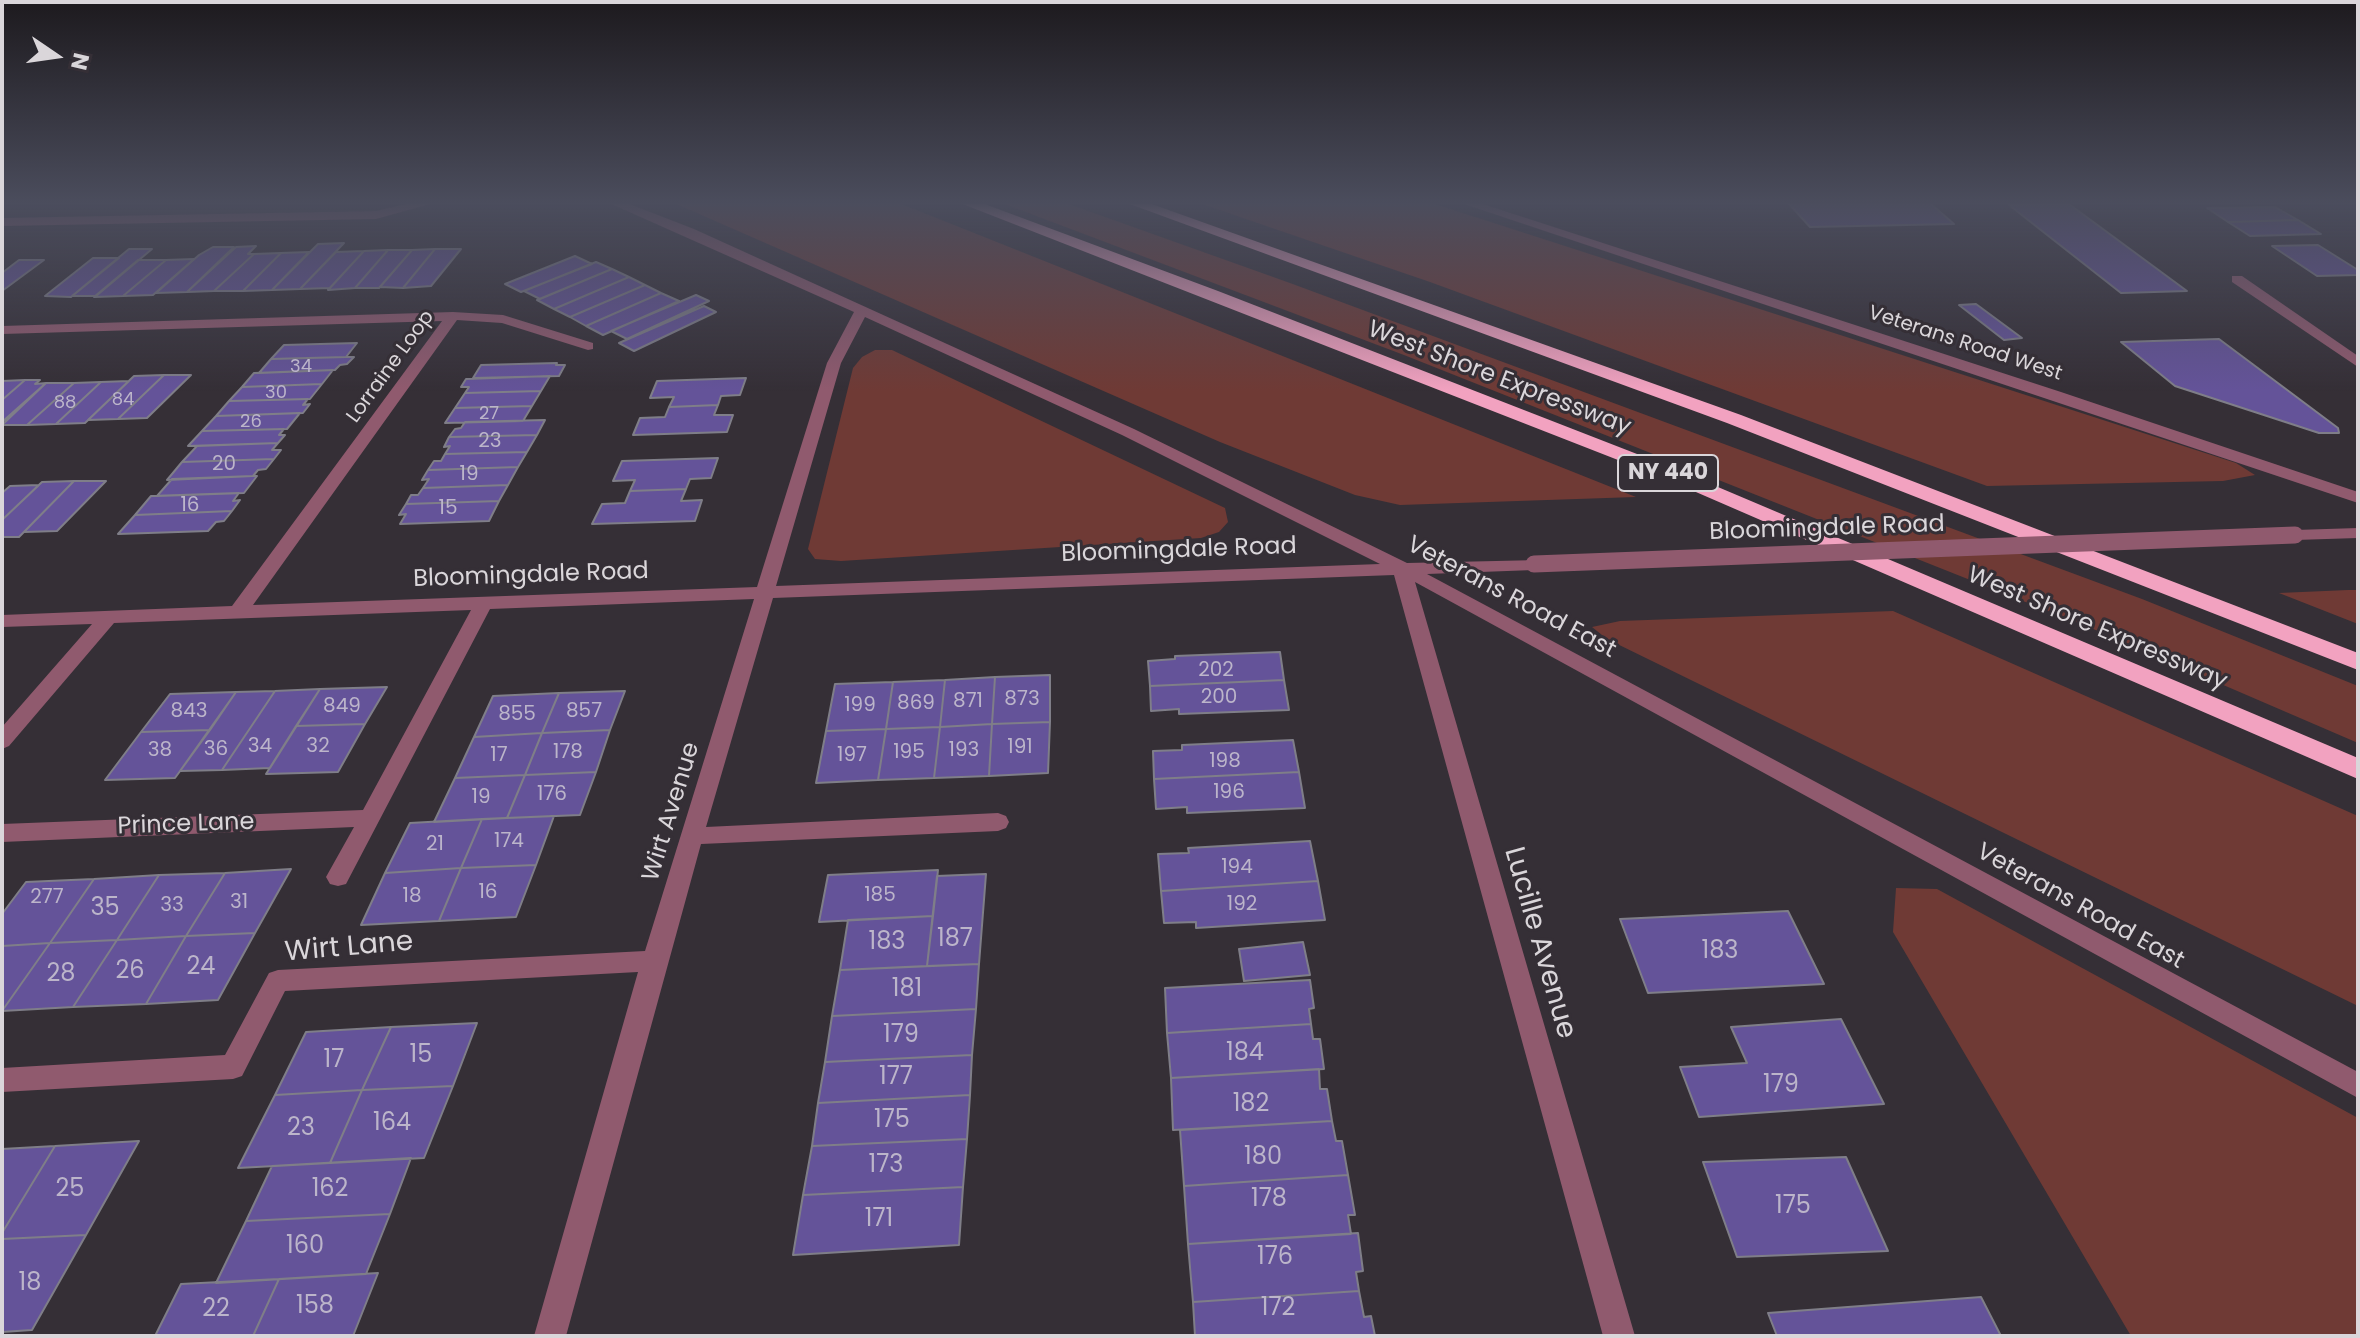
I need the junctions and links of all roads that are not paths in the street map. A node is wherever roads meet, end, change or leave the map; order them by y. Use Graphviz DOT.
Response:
graph roads {
  1 [pos="764,265"];
  2 [pos="1135,265"];
  3 [pos="1307,265"];
  4 [pos="1659,265"];
  5 [pos="2237,279"];
  6 [pos="862,310"];
  7 [pos="453,316"];
  8 [pos="2,330"];
  9 [pos="588,346"];
  10 [pos="2358,363"];
  11 [pos="2358,498"];
  12 [pos="2358,533"];
  13 [pos="1401,567"];
  14 [pos="766,590"];
  15 [pos="485,601"];
  16 [pos="238,612"];
  17 [pos="108,618"];
  18 [pos="2,621"];
  19 [pos="2358,662"];
  20 [pos="2,741"];
  21 [pos="2358,769"];
  22 [pos="370,818"];
  23 [pos="998,822"];
  24 [pos="2,833"];
  25 [pos="692,836"];
  26 [pos="338,877"];
  27 [pos="654,961"];
  28 [pos="2,1080"];
  29 [pos="2358,1086"];
  30 [pos="550,1336"];
  31 [pos="1619,1336"];
  1 -- 6 [label="street, Veterans Road East"];
  2 -- 21 [label="highway, West Shore Expressway / NY 440"];
  3 -- 19 [label="highway, West Shore Expressway"];
  4 -- 11 [label="street, Veterans Road West"];
  5 -- 10 [label="street"];
  6 -- 13 [label="street, Veterans Road East"];
  6 -- 14 [label="street, Wirt Avenue"];
  7 -- 8 [label="street, Lorraine Loop"];
  7 -- 9 [label="street"];
  7 -- 16 [label="street, Lorraine Loop"];
  12 -- 13 [label="street, Bloomingdale Road, bridge"];
  13 -- 14 [label="street, Bloomingdale Road"];
  13 -- 29 [label="street, Veterans Road East"];
  13 -- 31 [label="street, Lucille Avenue"];
  14 -- 15 [label="street, Bloomingdale Road"];
  14 -- 25 [label="street, Wirt Avenue"];
  15 -- 16 [label="street, Bloomingdale Road"];
  15 -- 22 [label="street"];
  16 -- 17 [label="street, Bloomingdale Road"];
  17 -- 18 [label="street, Bloomingdale Road"];
  17 -- 20 [label="street"];
  22 -- 24 [label="street, Prince Lane"];
  22 -- 26 [label="street"];
  23 -- 25 [label="street"];
  25 -- 27 [label="street, Wirt Avenue"];
  27 -- 28 [label="street, Wirt Lane"];
  27 -- 30 [label="street, Wirt Avenue"];
}
